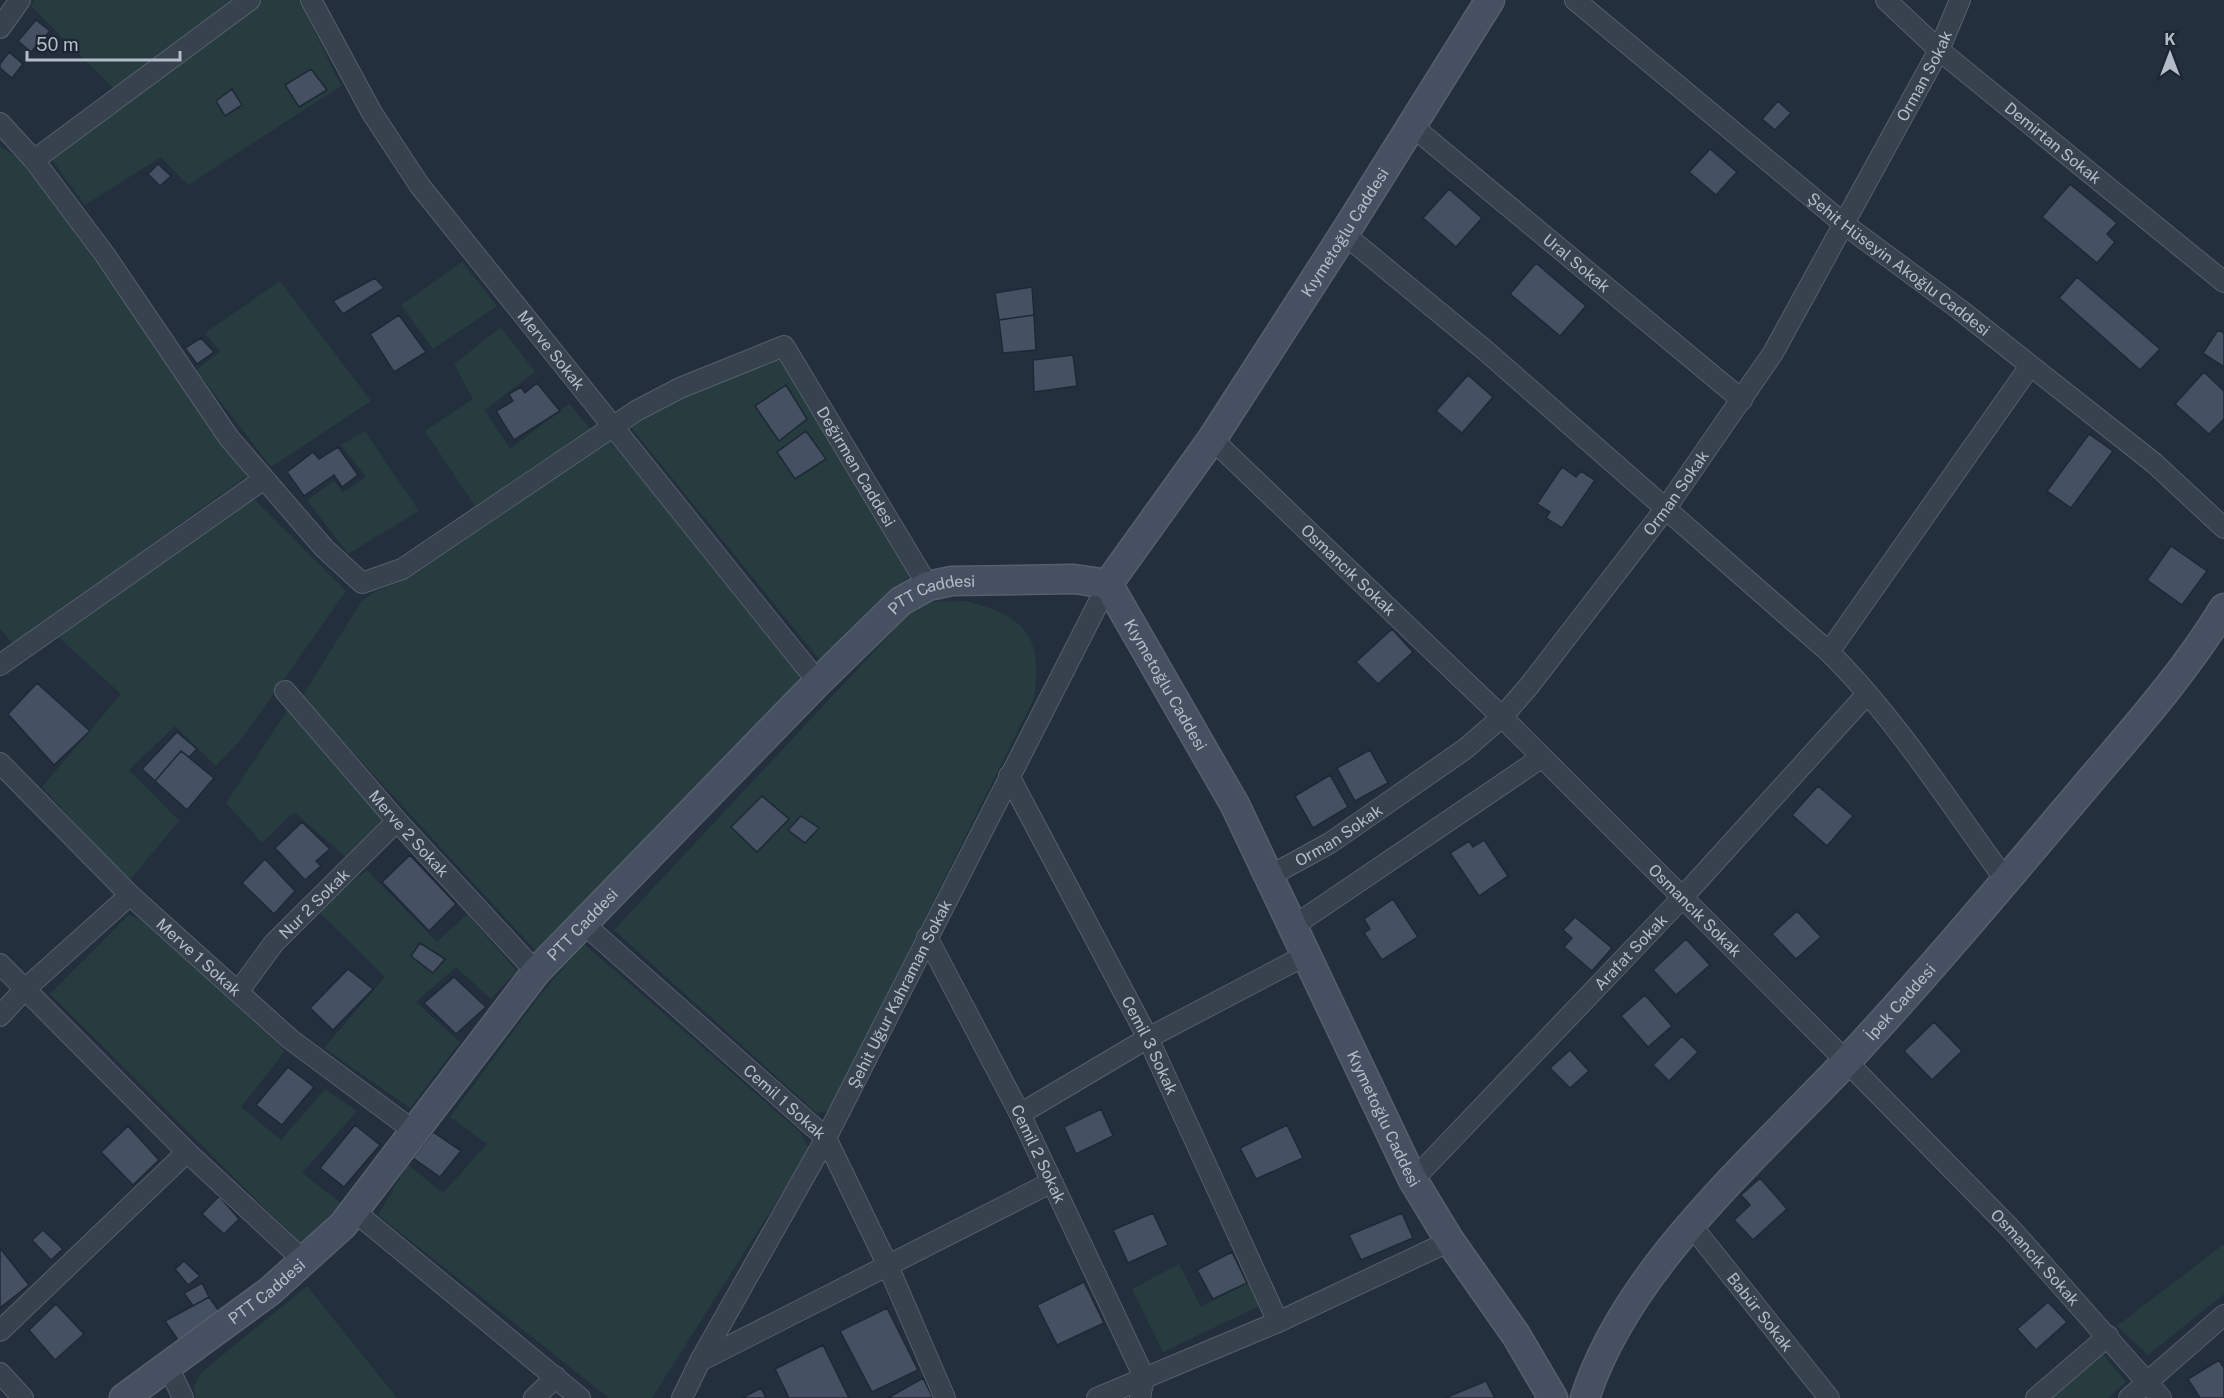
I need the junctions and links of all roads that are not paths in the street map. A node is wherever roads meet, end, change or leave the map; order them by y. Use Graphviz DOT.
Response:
graph roads {
  1 [pos="20,0"];
  2 [pos="250,0"];
  3 [pos="311,0"];
  4 [pos="1490,0"];
  5 [pos="1575,0"];
  6 [pos="1887,0"];
  7 [pos="1960,0"];
  8 [pos="0,28"];
  9 [pos="1939,50"];
  10 [pos="0,123"];
  11 [pos="1412,126"];
  12 [pos="34,160"];
  13 [pos="1844,224"];
  14 [pos="1344,234"];
  15 [pos="2224,282"];
  16 [pos="2030,366"];
  17 [pos="1742,400"];
  18 [pos="612,426"];
  19 [pos="1212,439"];
  20 [pos="264,479"];
  21 [pos="1666,508"];
  22 [pos="2224,528"];
  23 [pos="1108,584"];
  24 [pos="928,586"];
  25 [pos="2224,608"];
  26 [pos="1829,652"];
  27 [pos="0,665"];
  28 [pos="818,682"];
  29 [pos="285,692"];
  30 [pos="1867,694"];
  31 [pos="1502,717"];
  32 [pos="1541,758"];
  33 [pos="0,763"];
  34 [pos="1009,776"];
  35 [pos="397,820"];
  36 [pos="1268,877"];
  37 [pos="2007,882"];
  38 [pos="130,895"];
  39 [pos="1681,899"];
  40 [pos="584,924"];
  41 [pos="1292,927"];
  42 [pos="927,937"];
  43 [pos="1306,955"];
  44 [pos="0,964"];
  45 [pos="536,972"];
  46 [pos="24,990"];
  47 [pos="238,992"];
  48 [pos="0,1016"];
  49 [pos="1148,1038"];
  50 [pos="1846,1061"];
  51 [pos="1020,1114"];
  52 [pos="414,1131"];
  53 [pos="826,1138"];
  54 [pos="187,1152"];
  55 [pos="1413,1180"];
  56 [pos="1052,1182"];
  57 [pos="354,1211"];
  58 [pos="1691,1225"];
  59 [pos="1449,1241"];
  60 [pos="305,1262"];
  61 [pos="888,1266"];
  62 [pos="2224,1316"];
  63 [pos="1278,1322"];
  64 [pos="0,1330"];
  65 [pos="2108,1336"];
  66 [pos="700,1361"];
  67 [pos="168,1366"];
  68 [pos="0,1373"];
  69 [pos="555,1377"];
  70 [pos="1143,1377"];
  71 [pos="2148,1381"];
  72 [pos="23,1398"];
  73 [pos="124,1398"];
  74 [pos="183,1398"];
  75 [pos="534,1398"];
  76 [pos="580,1398"];
  77 [pos="682,1398"];
  78 [pos="945,1398"];
  79 [pos="1097,1398"];
  80 [pos="1140,1398"];
  81 [pos="1553,1398"];
  82 [pos="1585,1398"];
  83 [pos="1829,1398"];
  84 [pos="2036,1398"];
  85 [pos="2129,1398"];
  86 [pos="2161,1398"];
  1 -- 8 [label="street"];
  2 -- 12 [label="street"];
  3 -- 18 [label="street, Merve Sokak"];
  4 -- 11 [label="street, Kıymetoğlu Caddesi"];
  5 -- 13 [label="street, Şehit Hüseyin Akoğlu Caddesi"];
  6 -- 9 [label="street, Demirtan Sokak"];
  7 -- 9 [label="street, Orman Sokak"];
  9 -- 13 [label="street, Orman Sokak"];
  9 -- 15 [label="street, Demirtan Sokak"];
  10 -- 12 [label="street"];
  11 -- 14 [label="street, Kıymetoğlu Caddesi"];
  11 -- 17 [label="street, Ural Sokak"];
  12 -- 20 [label="street"];
  13 -- 16 [label="street, Şehit Hüseyin Akoğlu Caddesi"];
  13 -- 17 [label="street, Orman Sokak"];
  14 -- 19 [label="street, Kıymetoğlu Caddesi"];
  14 -- 21 [label="street"];
  16 -- 22 [label="street, Şehit Hüseyin Akoğlu Caddesi"];
  16 -- 26 [label="street"];
  17 -- 21 [label="street, Orman Sokak"];
  18 -- 20 [label="street"];
  18 -- 24 [label="street, Değirmen Caddesi"];
  18 -- 28 [label="street, Merve Sokak"];
  19 -- 23 [label="street, Kıymetoğlu Caddesi"];
  19 -- 31 [label="street, Osmancık Sokak"];
  20 -- 27 [label="street"];
  21 -- 26 [label="street"];
  21 -- 31 [label="street, Orman Sokak"];
  23 -- 24 [label="street, PTT Caddesi"];
  23 -- 34 [label="street, Şehit Uğur Kahraman Sokak"];
  23 -- 36 [label="street, Kıymetoğlu Caddesi"];
  24 -- 28 [label="street, PTT Caddesi"];
  25 -- 37 [label="street, İpek Caddesi"];
  26 -- 30 [label="street"];
  28 -- 40 [label="street, PTT Caddesi"];
  29 -- 35 [label="street, Merve 2 Sokak"];
  30 -- 37 [label="street"];
  30 -- 39 [label="street, Arafat Sokak"];
  31 -- 32 [label="street, Osmancık Sokak"];
  31 -- 36 [label="street, Orman Sokak"];
  32 -- 39 [label="street, Osmancık Sokak"];
  32 -- 41 [label="street"];
  33 -- 38 [label="street, Merve 1 Sokak"];
  34 -- 42 [label="street, Şehit Uğur Kahraman Sokak"];
  34 -- 49 [label="street, Cemil 3 Sokak"];
  35 -- 45 [label="street, Merve 2 Sokak"];
  35 -- 47 [label="street, Nur 2 Sokak"];
  36 -- 41 [label="street, Kıymetoğlu Caddesi"];
  37 -- 50 [label="street, İpek Caddesi"];
  38 -- 46 [label="street"];
  38 -- 47 [label="street, Merve 1 Sokak"];
  39 -- 50 [label="street, Osmancık Sokak"];
  39 -- 55 [label="street, Arafat Sokak"];
  40 -- 45 [label="street, PTT Caddesi"];
  40 -- 53 [label="street, Cemil 1 Sokak"];
  41 -- 43 [label="street, Kıymetoğlu Caddesi"];
  42 -- 51 [label="street, Cemil 2 Sokak"];
  42 -- 53 [label="street, Şehit Uğur Kahraman Sokak"];
  43 -- 49 [label="street"];
  43 -- 55 [label="street, Kıymetoğlu Caddesi"];
  44 -- 46 [label="street"];
  45 -- 52 [label="street, PTT Caddesi"];
  46 -- 48 [label="street"];
  46 -- 54 [label="street"];
  47 -- 52 [label="street, Merve 1 Sokak"];
  49 -- 51 [label="street"];
  49 -- 63 [label="street, Cemil 3 Sokak"];
  50 -- 58 [label="street, İpek Caddesi"];
  50 -- 65 [label="street, Osmancık Sokak"];
  51 -- 56 [label="street, Cemil 2 Sokak"];
  52 -- 57 [label="street, PTT Caddesi"];
  53 -- 61 [label="street, Cemil 1 Sokak"];
  53 -- 66 [label="street, Şehit Uğur Kahraman Sokak"];
  54 -- 60 [label="street"];
  54 -- 64 [label="street"];
  55 -- 59 [label="street, Kıymetoğlu Caddesi"];
  56 -- 61 [label="street"];
  56 -- 70 [label="street, Cemil 2 Sokak"];
  57 -- 60 [label="street, PTT Caddesi"];
  57 -- 69 [label="street"];
  58 -- 82 [label="street, İpek Caddesi"];
  58 -- 83 [label="street, Babür Sokak"];
  59 -- 63 [label="street"];
  59 -- 81 [label="street, Kıymetoğlu Caddesi"];
  60 -- 67 [label="street, PTT Caddesi"];
  61 -- 66 [label="street"];
  61 -- 78 [label="street, Cemil 1 Sokak"];
  62 -- 71 [label="street"];
  63 -- 70 [label="street"];
  65 -- 71 [label="street, Osmancık Sokak"];
  65 -- 84 [label="street"];
  66 -- 77 [label="street, Şehit Uğur Kahraman Sokak"];
  67 -- 73 [label="street, PTT Caddesi"];
  67 -- 74 [label="street"];
  68 -- 72 [label="street"];
  69 -- 75 [label="street"];
  69 -- 76 [label="street"];
  70 -- 79 [label="street"];
  70 -- 80 [label="street"];
  71 -- 85 [label="street"];
  71 -- 86 [label="street, Osmancık Sokak"];
}
